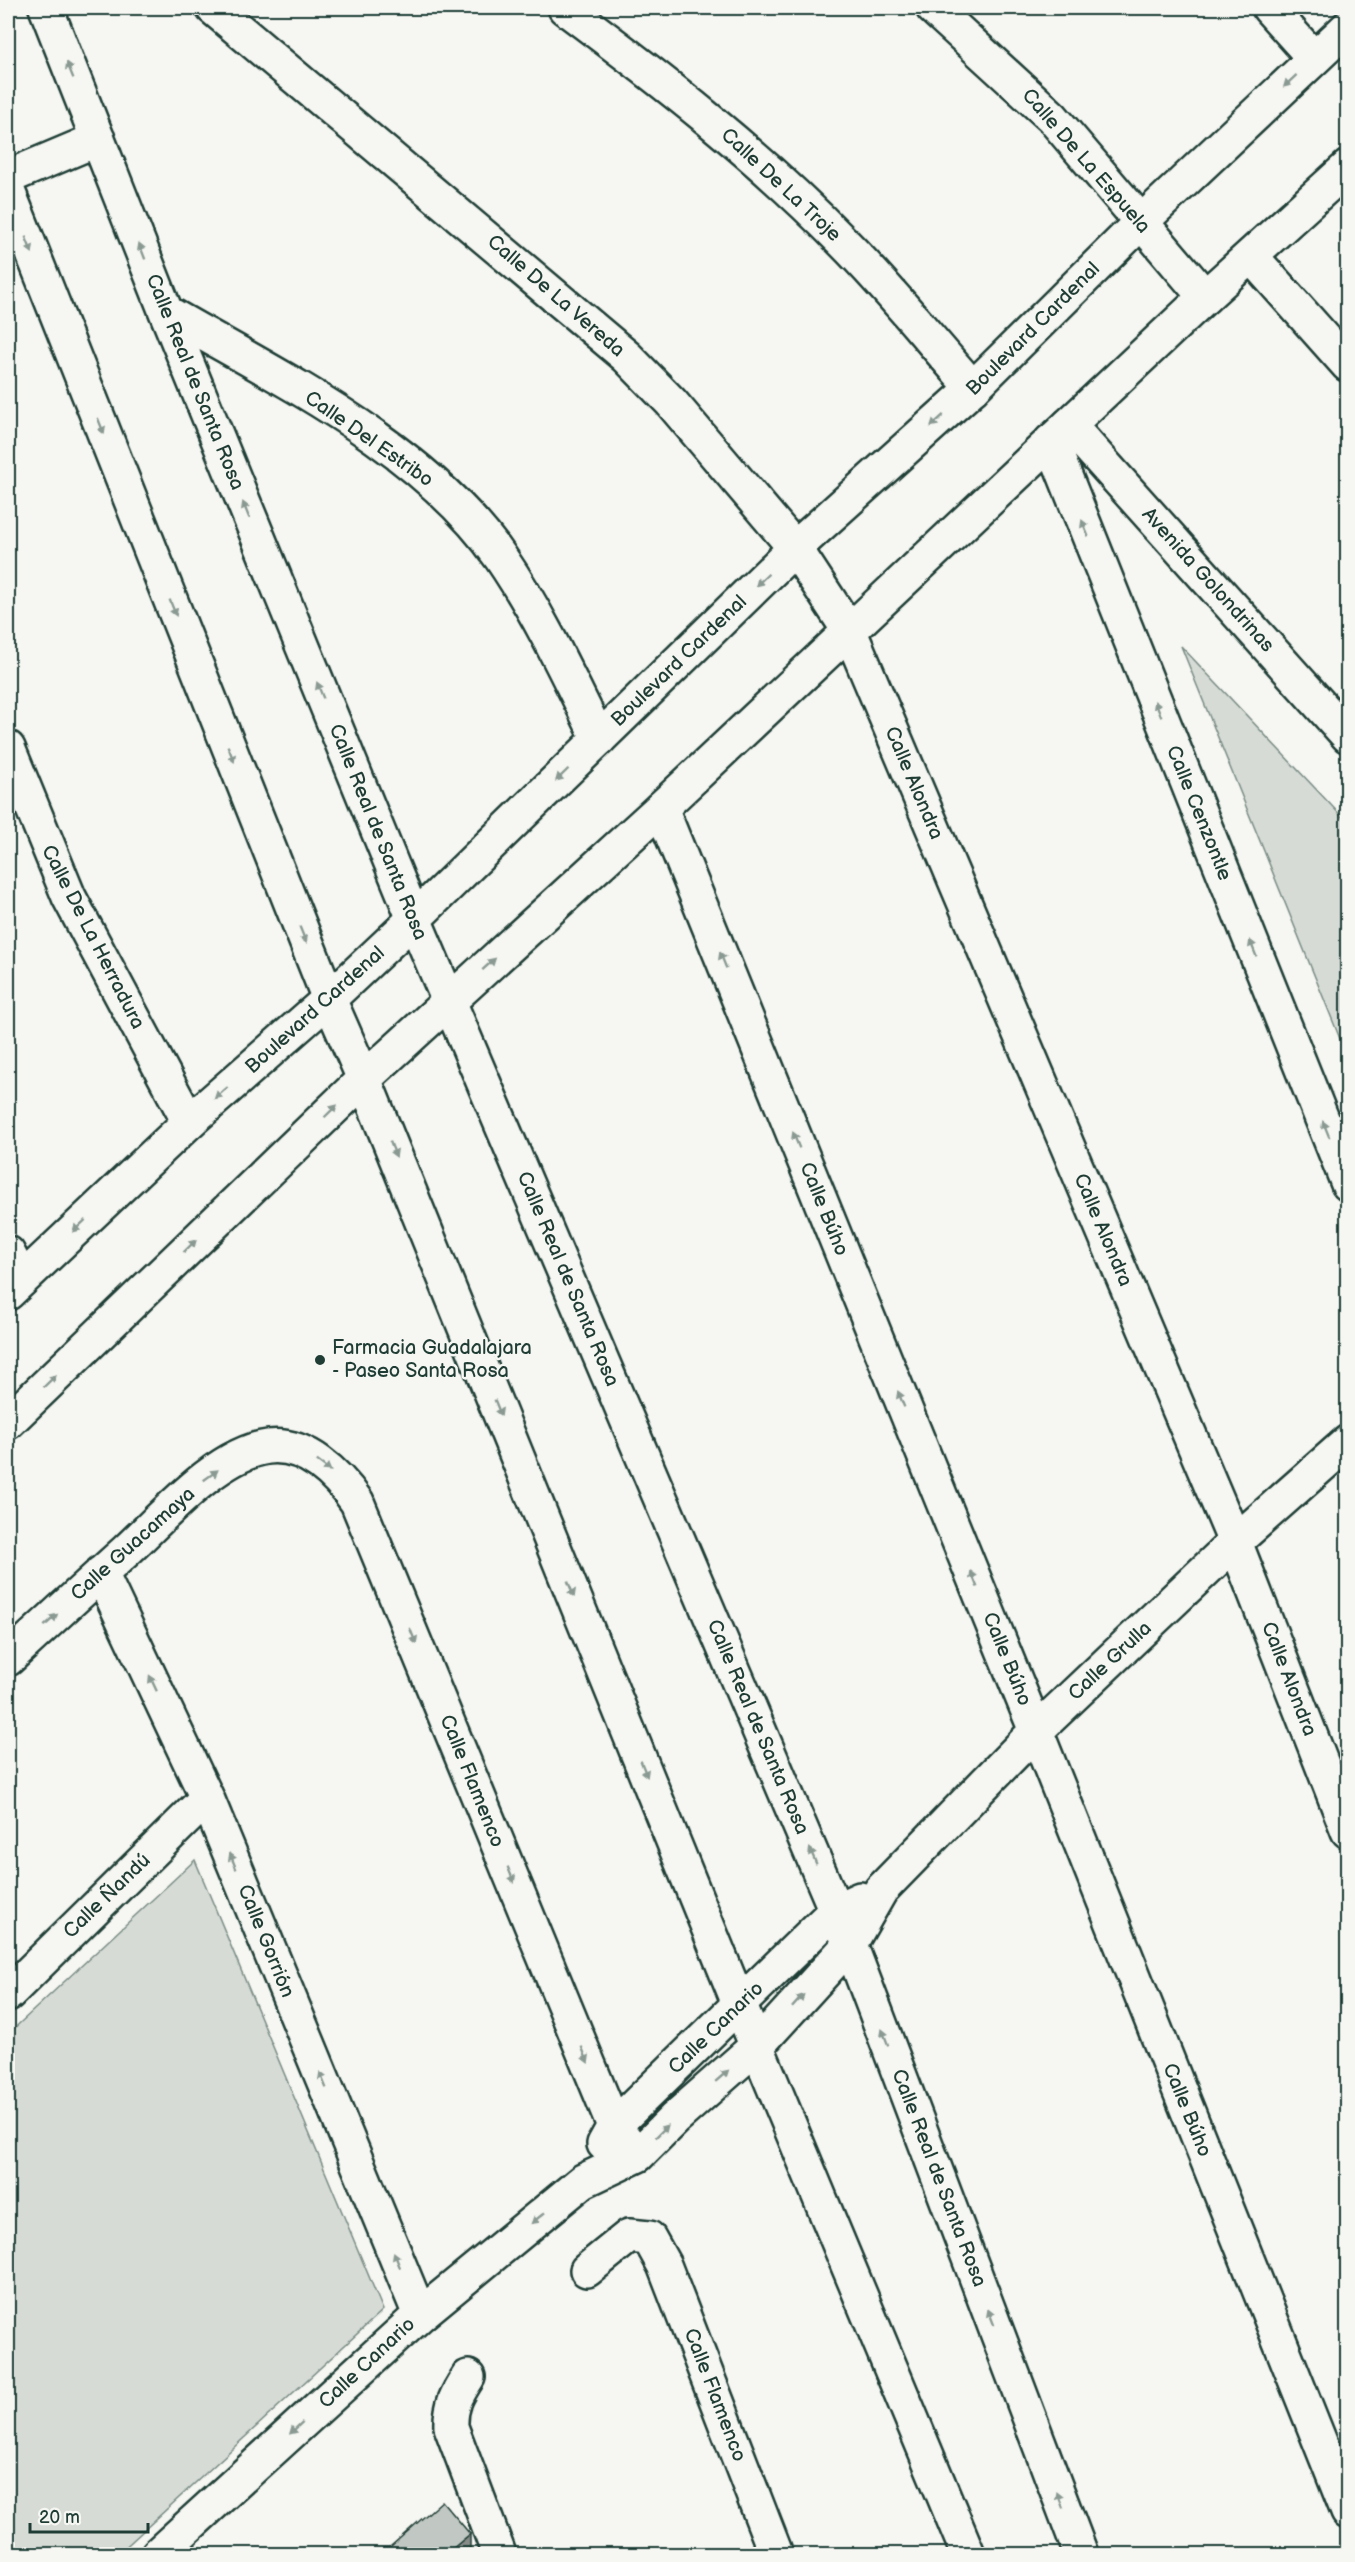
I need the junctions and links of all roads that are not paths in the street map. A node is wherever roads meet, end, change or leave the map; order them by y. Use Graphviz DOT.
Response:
graph roads {
  1 [pos="46,8"];
  2 [pos="213,8"];
  3 [pos="565,8"];
  4 [pos="933,8"];
  5 [pos="1269,8"];
  6 [pos="1347,27"];
  7 [pos="1314,58"];
  8 [pos="98,139"];
  9 [pos="1347,167"];
  10 [pos="8,177"];
  11 [pos="8,191"];
  12 [pos="1140,223"];
  13 [pos="1251,256"];
  14 [pos="1205,297"];
  15 [pos="166,312"];
  16 [pos="1347,365"];
  17 [pos="973,388"];
  18 [pos="1060,433"];
  19 [pos="795,548"];
  20 [pos="850,632"];
  21 [pos="1347,736"];
  22 [pos="599,739"];
  23 [pos="8,748"];
  24 [pos="661,808"];
  25 [pos="414,919"];
  26 [pos="328,999"];
  27 [pos="450,999"];
  28 [pos="364,1079"];
  29 [pos="189,1122"];
  30 [pos="1347,1184"];
  31 [pos="12,1275"];
  32 [pos="8,1422"];
  33 [pos="1347,1442"];
  34 [pos="269,1447"];
  35 [pos="1235,1542"];
  36 [pos="101,1573"];
  37 [pos="8,1659"];
  38 [pos="1036,1731"];
  39 [pos="207,1798"];
  40 [pos="1347,1831"];
  41 [pos="881,1890"];
  42 [pos="836,1910"];
  43 [pos="850,1944"];
  44 [pos="8,1994"];
  45 [pos="740,2006"];
  46 [pos="758,2044"];
  47 [pos="614,2126"];
  48 [pos="638,2155"];
  49 [pos="583,2181"];
  50 [pos="587,2270"];
  51 [pos="420,2314"];
  52 [pos="468,2377"];
  53 [pos="1347,2512"];
  54 [pos="158,2554"];
  55 [pos="499,2554"];
  56 [pos="776,2554"];
  57 [pos="968,2554"];
  58 [pos="1081,2554"];
  8 -- 1 [label="street, Calle Real de Santa Rosa, one-way"];
  2 -- 19 [label="street, Calle De La Vereda"];
  3 -- 17 [label="street, Calle De La Troje"];
  4 -- 12 [label="street, Calle De La Espuela"];
  5 -- 7 [label="street"];
  6 -- 7 [label="street, Boulevard Cardenal"];
  7 -- 12 [label="street, Boulevard Cardenal, one-way"];
  8 -- 10 [label="street"];
  15 -- 8 [label="street, Calle Real de Santa Rosa, one-way"];
  9 -- 13 [label="street"];
  11 -- 26 [label="street, one-way"];
  12 -- 14 [label="street, Calle De La Espuela"];
  12 -- 17 [label="street, Boulevard Cardenal"];
  13 -- 14 [label="street"];
  13 -- 16 [label="street"];
  14 -- 18 [label="street"];
  15 -- 22 [label="street, Calle Del Estribo"];
  25 -- 15 [label="street, Calle Real de Santa Rosa, one-way"];
  17 -- 19 [label="street, Boulevard Cardenal, one-way"];
  18 -- 20 [label="street"];
  18 -- 21 [label="street, Avenida Golondrinas"];
  30 -- 18 [label="street, Calle Cenzontle, one-way"];
  19 -- 20 [label="street, Calle De La Vereda"];
  19 -- 22 [label="street, Boulevard Cardenal, one-way"];
  20 -- 24 [label="street"];
  20 -- 35 [label="street, Calle Alondra"];
  22 -- 25 [label="street, Boulevard Cardenal, one-way"];
  23 -- 29 [label="street, Calle De La Herradura"];
  27 -- 24 [label="street, one-way"];
  38 -- 24 [label="street, Calle Búho, one-way"];
  25 -- 26 [label="street, Boulevard Cardenal"];
  25 -- 27 [label="street, Calle Real de Santa Rosa"];
  26 -- 28 [label="street"];
  26 -- 29 [label="street, Boulevard Cardenal, one-way"];
  27 -- 28 [label="street"];
  42 -- 27 [label="street, Calle Real de Santa Rosa, one-way"];
  32 -- 28 [label="street, one-way"];
  28 -- 45 [label="street, one-way"];
  29 -- 31 [label="street, Boulevard Cardenal, one-way"];
  33 -- 35 [label="street, Calle Grulla"];
  36 -- 34 [label="street, Calle Guacamaya, one-way"];
  34 -- 47 [label="street, Calle Flamenco, one-way"];
  35 -- 38 [label="street, Calle Grulla"];
  35 -- 40 [label="street, Calle Alondra"];
  37 -- 36 [label="street, Calle Guacamaya, one-way"];
  39 -- 36 [label="street, Calle Gorrión, one-way"];
  38 -- 41 [label="street, Calle Grulla"];
  38 -- 53 [label="street, Calle Búho"];
  39 -- 44 [label="street, Calle Ñandú"];
  51 -- 39 [label="street, Calle Gorrión, one-way"];
  41 -- 42 [label="street, Calle Grulla"];
  41 -- 43 [label="street, Calle Grulla"];
  42 -- 43 [label="street, Calle Real de Santa Rosa"];
  42 -- 45 [label="street, Calle Canario"];
  46 -- 43 [label="street, Calle Canario, one-way"];
  58 -- 43 [label="street, Calle Real de Santa Rosa, one-way"];
  45 -- 46 [label="street"];
  45 -- 47 [label="street, Calle Canario"];
  48 -- 46 [label="street, Calle Canario, one-way"];
  46 -- 57 [label="street"];
  47 -- 48 [label="street, Calle Flamenco"];
  47 -- 49 [label="street, Calle Canario"];
  48 -- 49 [label="street, Calle Canario"];
  49 -- 51 [label="street, Calle Canario, one-way"];
  50 -- 56 [label="street, Calle Flamenco"];
  51 -- 54 [label="street, Calle Canario, one-way"];
  52 -- 55 [label="street"];
}
